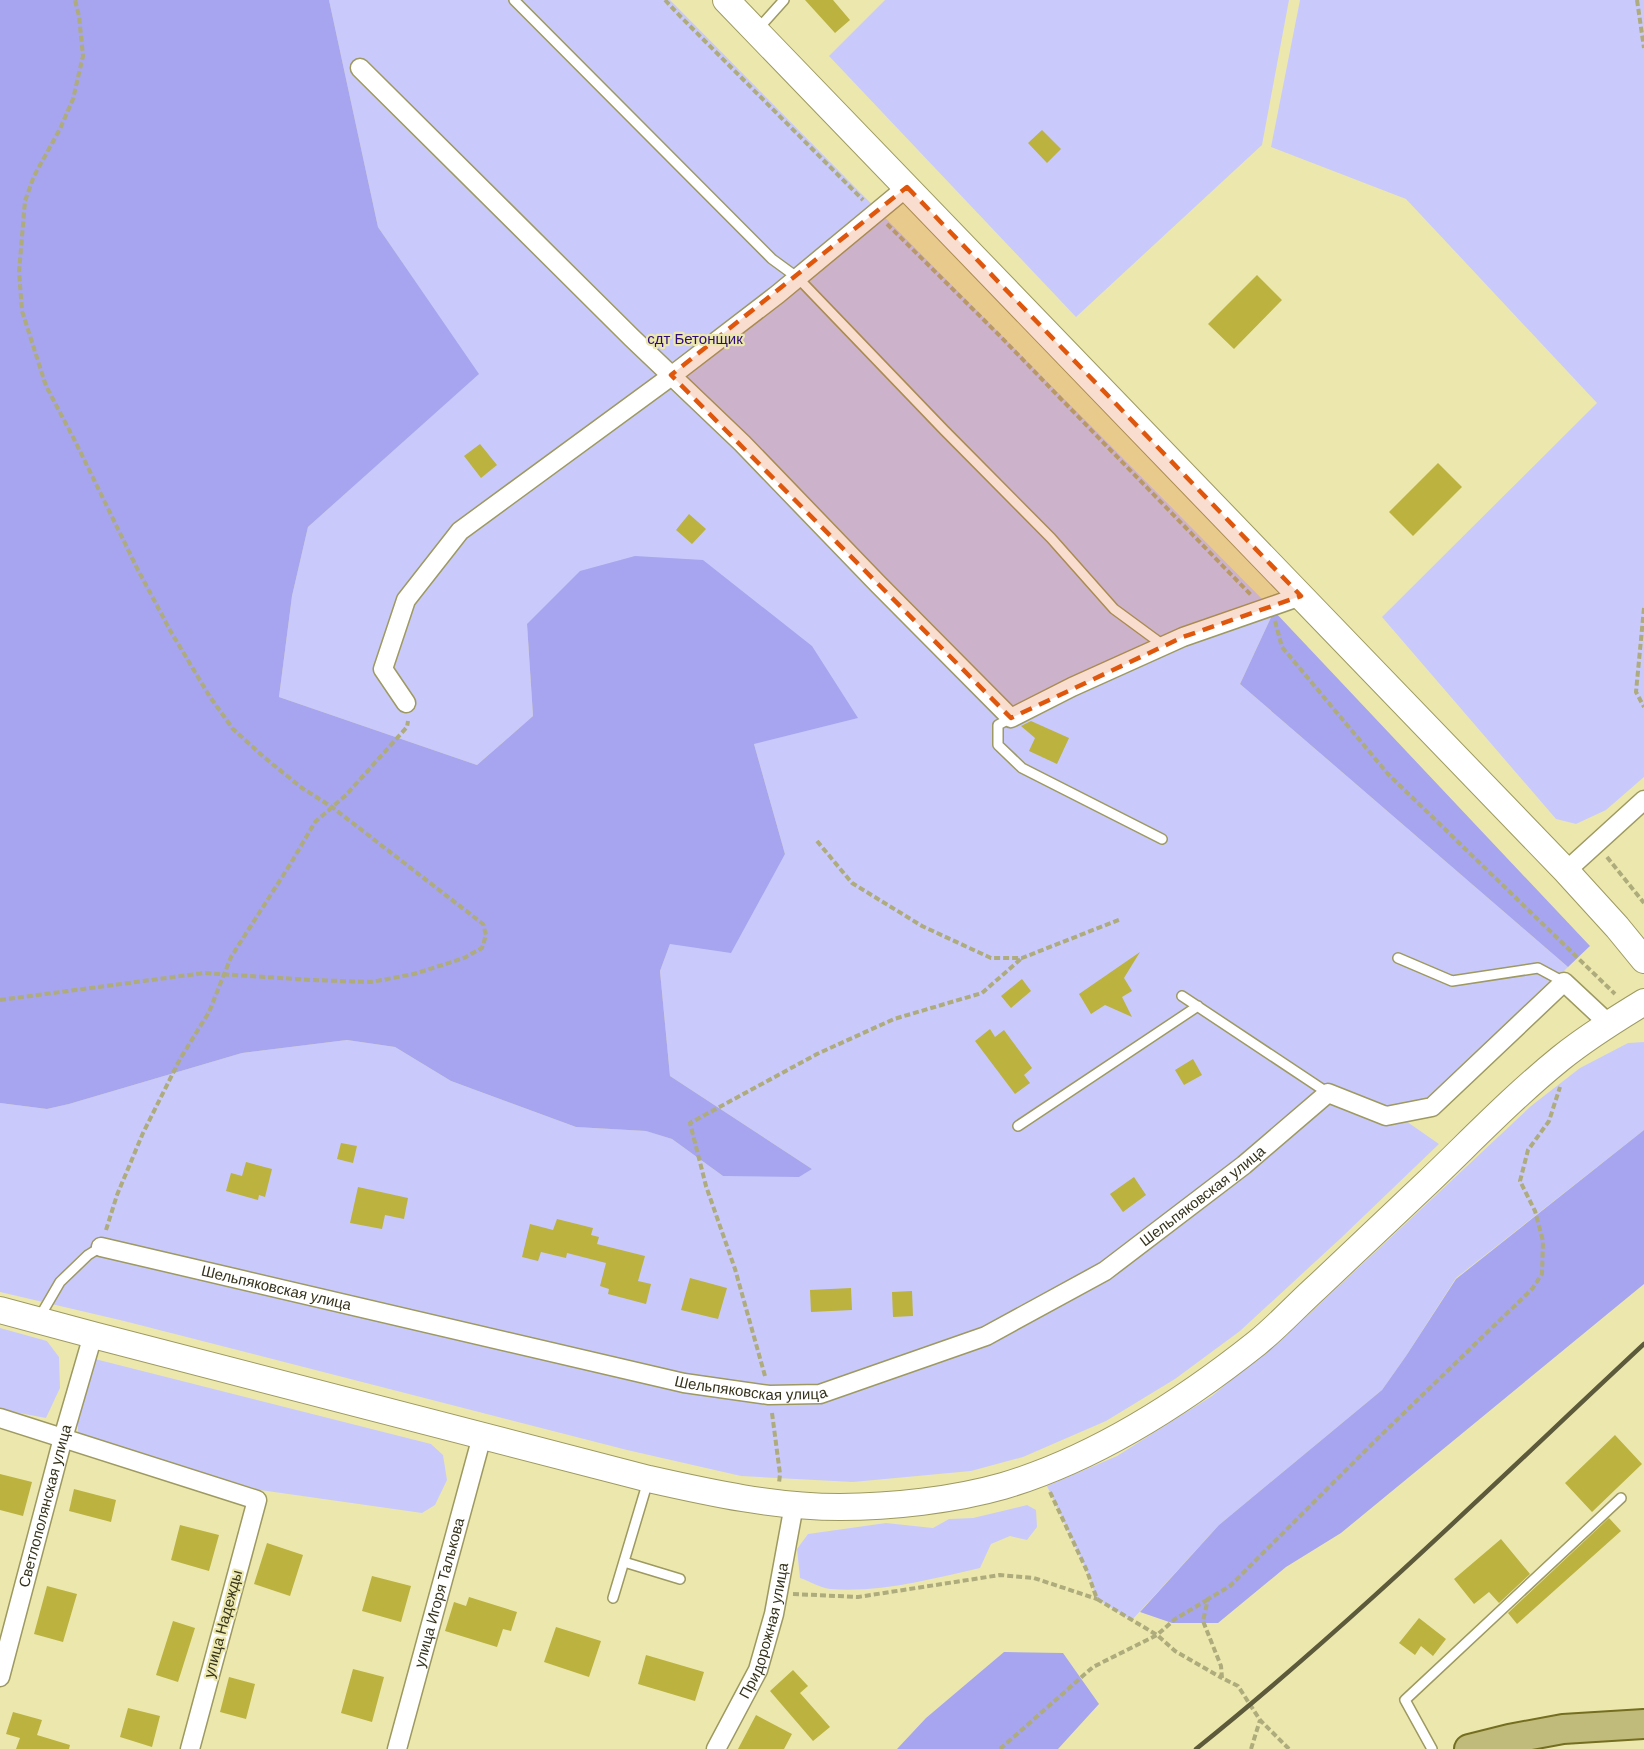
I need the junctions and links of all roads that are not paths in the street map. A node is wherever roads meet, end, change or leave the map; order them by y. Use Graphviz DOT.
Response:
graph roads {
  1 [pos="514,0"];
  2 [pos="726,0"];
  3 [pos="784,0"];
  4 [pos="756,31"];
  5 [pos="360,68"];
  6 [pos="907,187"];
  7 [pos="798,278"];
  8 [pos="671,375"];
  9 [pos="1301,596"];
  10 [pos="1164,645"];
  11 [pos="406,703"];
  12 [pos="1011,718"];
  13 [pos="1644,800"];
  14 [pos="1162,839"];
  15 [pos="1566,871"];
  16 [pos="1398,958"];
  17 [pos="1644,960"];
  18 [pos="1564,982"];
  19 [pos="1182,996"];
  20 [pos="1198,1006"];
  21 [pos="1638,1006"];
  22 [pos="1609,1024"];
  23 [pos="1328,1093"];
  24 [pos="1018,1126"];
  25 [pos="101,1248"];
  26 [pos="0,1310"];
  27 [pos="38,1320"];
  28 [pos="93,1335"];
  29 [pos="0,1418"];
  30 [pos="482,1436"];
  31 [pos="63,1438"];
  32 [pos="649,1479"];
  33 [pos="1621,1498"];
  34 [pos="786,1504"];
  35 [pos="624,1562"];
  36 [pos="680,1579"];
  37 [pos="613,1599"];
  38 [pos="0,1677"];
  39 [pos="1644,1724"];
  40 [pos="1509,1744"];
  41 [pos="190,1749"];
  42 [pos="397,1749"];
  43 [pos="716,1749"];
  44 [pos="1432,1749"];
  45 [pos="1469,1749"];
  1 -- 7 [label="lane"];
  2 -- 4 [label="street"];
  3 -- 4 [label="lane"];
  4 -- 6 [label="street"];
  5 -- 8 [label="street"];
  6 -- 7 [label="street"];
  6 -- 9 [label="street"];
  7 -- 8 [label="street"];
  7 -- 10 [label="lane"];
  8 -- 11 [label="street"];
  8 -- 12 [label="street"];
  9 -- 10 [label="street"];
  9 -- 15 [label="street"];
  10 -- 12 [label="street"];
  12 -- 14 [label="lane"];
  13 -- 15 [label="street"];
  15 -- 17 [label="street"];
  16 -- 18 [label="lane"];
  18 -- 22 [label="street"];
  18 -- 23 [label="street"];
  19 -- 20 [label="lane"];
  20 -- 23 [label="lane"];
  20 -- 24 [label="lane"];
  21 -- 22 [label="street"];
  22 -- 34 [label="street"];
  23 -- 25 [label="street, Шельпяковская улица"];
  25 -- 27 [label="lane"];
  26 -- 27 [label="street"];
  27 -- 28 [label="street"];
  28 -- 30 [label="street"];
  28 -- 31 [label="street, Светлополянская улица"];
  29 -- 31 [label="street"];
  30 -- 32 [label="street"];
  30 -- 42 [label="street, улица Игоря Талькова"];
  31 -- 38 [label="street, Светлополянская улица"];
  31 -- 41 [label="street, улица Надежды"];
  32 -- 34 [label="street"];
  32 -- 35 [label="lane"];
  33 -- 44 [label="lane"];
  34 -- 43 [label="street, Придорожная улица"];
  35 -- 36 [label="lane"];
  35 -- 37 [label="lane"];
  39 -- 40 [label="main road"];
  40 -- 45 [label="main road"];
}
